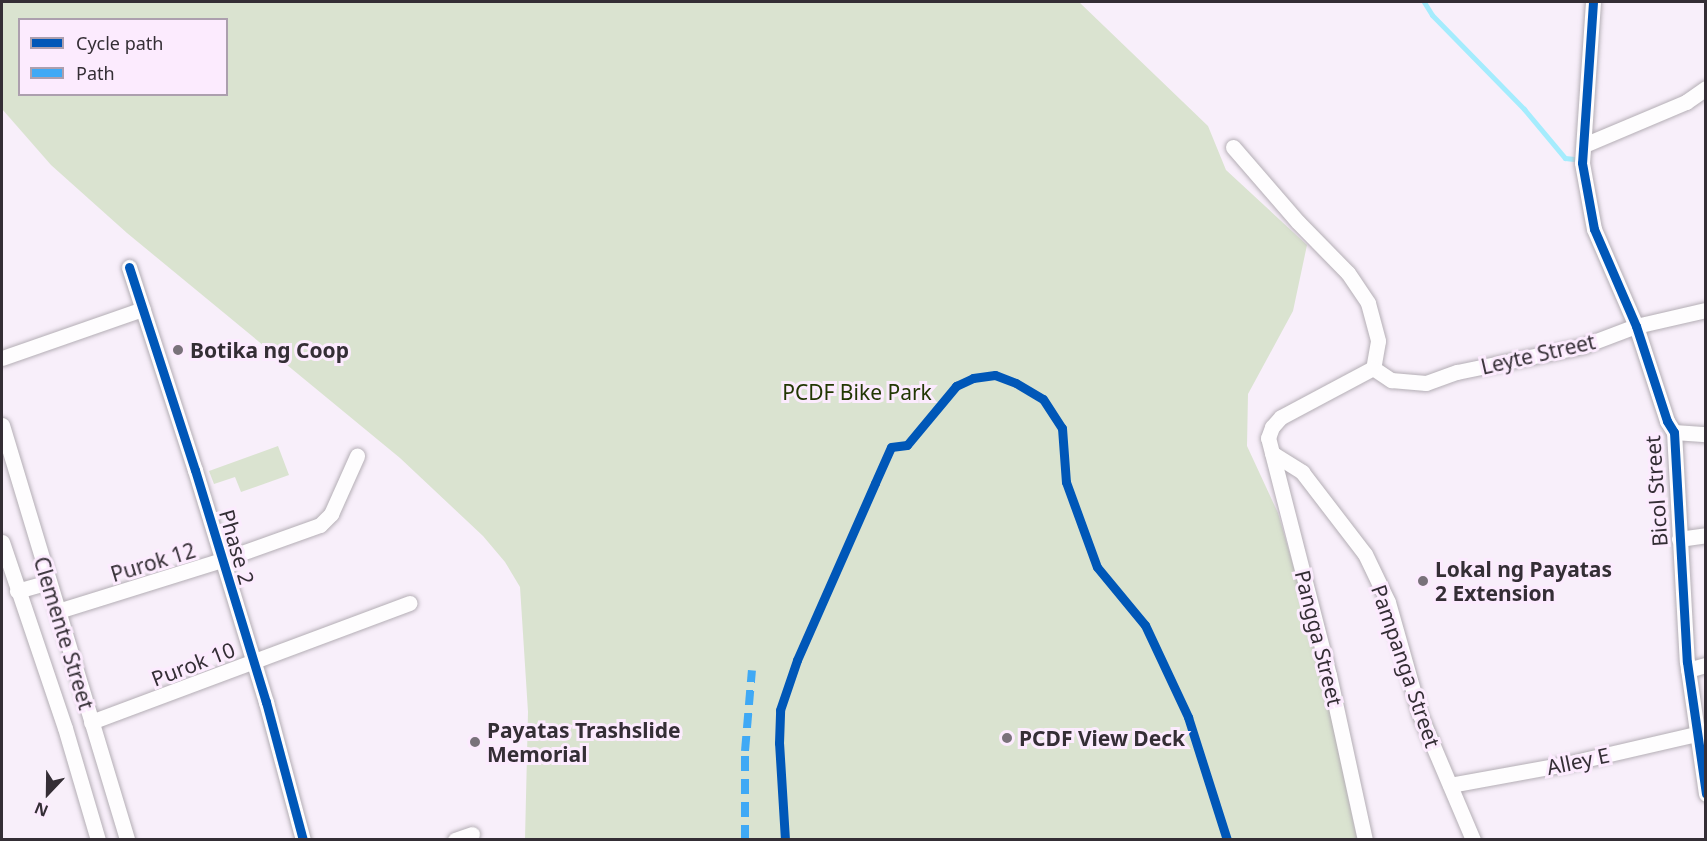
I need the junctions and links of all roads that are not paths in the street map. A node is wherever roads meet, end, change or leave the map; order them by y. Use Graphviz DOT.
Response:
graph roads {
  1 [pos="1593,2"];
  2 [pos="1706,88"];
  3 [pos="1584,146"];
  4 [pos="1233,147"];
  5 [pos="129,267"];
  6 [pos="143,309"];
  7 [pos="1706,310"];
  8 [pos="1636,326"];
  9 [pos="2,358"];
  10 [pos="1373,368"];
  11 [pos="2,425"];
  12 [pos="1674,432"];
  13 [pos="1706,434"];
  14 [pos="1272,453"];
  15 [pos="357,456"];
  16 [pos="1706,535"];
  17 [pos="1679,539"];
  18 [pos="2,542"];
  19 [pos="222,560"];
  20 [pos="48,582"];
  21 [pos="17,591"];
  22 [pos="409,603"];
  23 [pos="58,611"];
  24 [pos="251,660"];
  25 [pos="1706,665"];
  26 [pos="1688,670"];
  27 [pos="80,684"];
  28 [pos="52,691"];
  29 [pos="91,722"];
  30 [pos="1701,734"];
  31 [pos="1450,785"];
  32 [pos="1706,794"];
  33 [pos="472,834"];
  34 [pos="98,840"];
  35 [pos="127,840"];
  36 [pos="303,840"];
  37 [pos="455,840"];
  38 [pos="1365,840"];
  39 [pos="1473,840"];
  1 -- 3 [label="street, Bicol Street"];
  2 -- 3 [label="street"];
  3 -- 8 [label="street, Bicol Street"];
  4 -- 10 [label="street"];
  5 -- 6 [label="street, Phase 2"];
  6 -- 9 [label="street"];
  6 -- 19 [label="street, Phase 2"];
  7 -- 8 [label="street, Leyte Street"];
  8 -- 10 [label="street, Leyte Street"];
  8 -- 12 [label="street, Bicol Street"];
  10 -- 14 [label="street, Pangga Street"];
  11 -- 20 [label="street, Clemente Street"];
  12 -- 13 [label="street"];
  12 -- 17 [label="street, Bicol Street"];
  14 -- 31 [label="street, Pampanga Street"];
  14 -- 38 [label="street, Pangga Street"];
  15 -- 19 [label="street, Purok 12"];
  16 -- 17 [label="street"];
  17 -- 26 [label="street, Bicol Street"];
  18 -- 21 [label="street, Clemente Street"];
  19 -- 23 [label="street, Purok 12"];
  19 -- 24 [label="street, Phase 2"];
  20 -- 21 [label="street"];
  20 -- 23 [label="street, Clemente Street"];
  21 -- 28 [label="street, Clemente Street"];
  22 -- 24 [label="street, Purok 10"];
  23 -- 27 [label="street, Clemente Street"];
  24 -- 29 [label="street, Purok 10"];
  24 -- 36 [label="street, Phase 2"];
  25 -- 26 [label="street"];
  26 -- 30 [label="street, Bicol Street"];
  27 -- 28 [label="street"];
  27 -- 29 [label="street, Clemente Street"];
  28 -- 34 [label="street, Clemente Street"];
  29 -- 35 [label="street, Clemente Street"];
  30 -- 31 [label="street, Alley E"];
  30 -- 32 [label="street, Bicol Street"];
  31 -- 39 [label="street, Pampanga Street"];
  33 -- 37 [label="street"];
}
